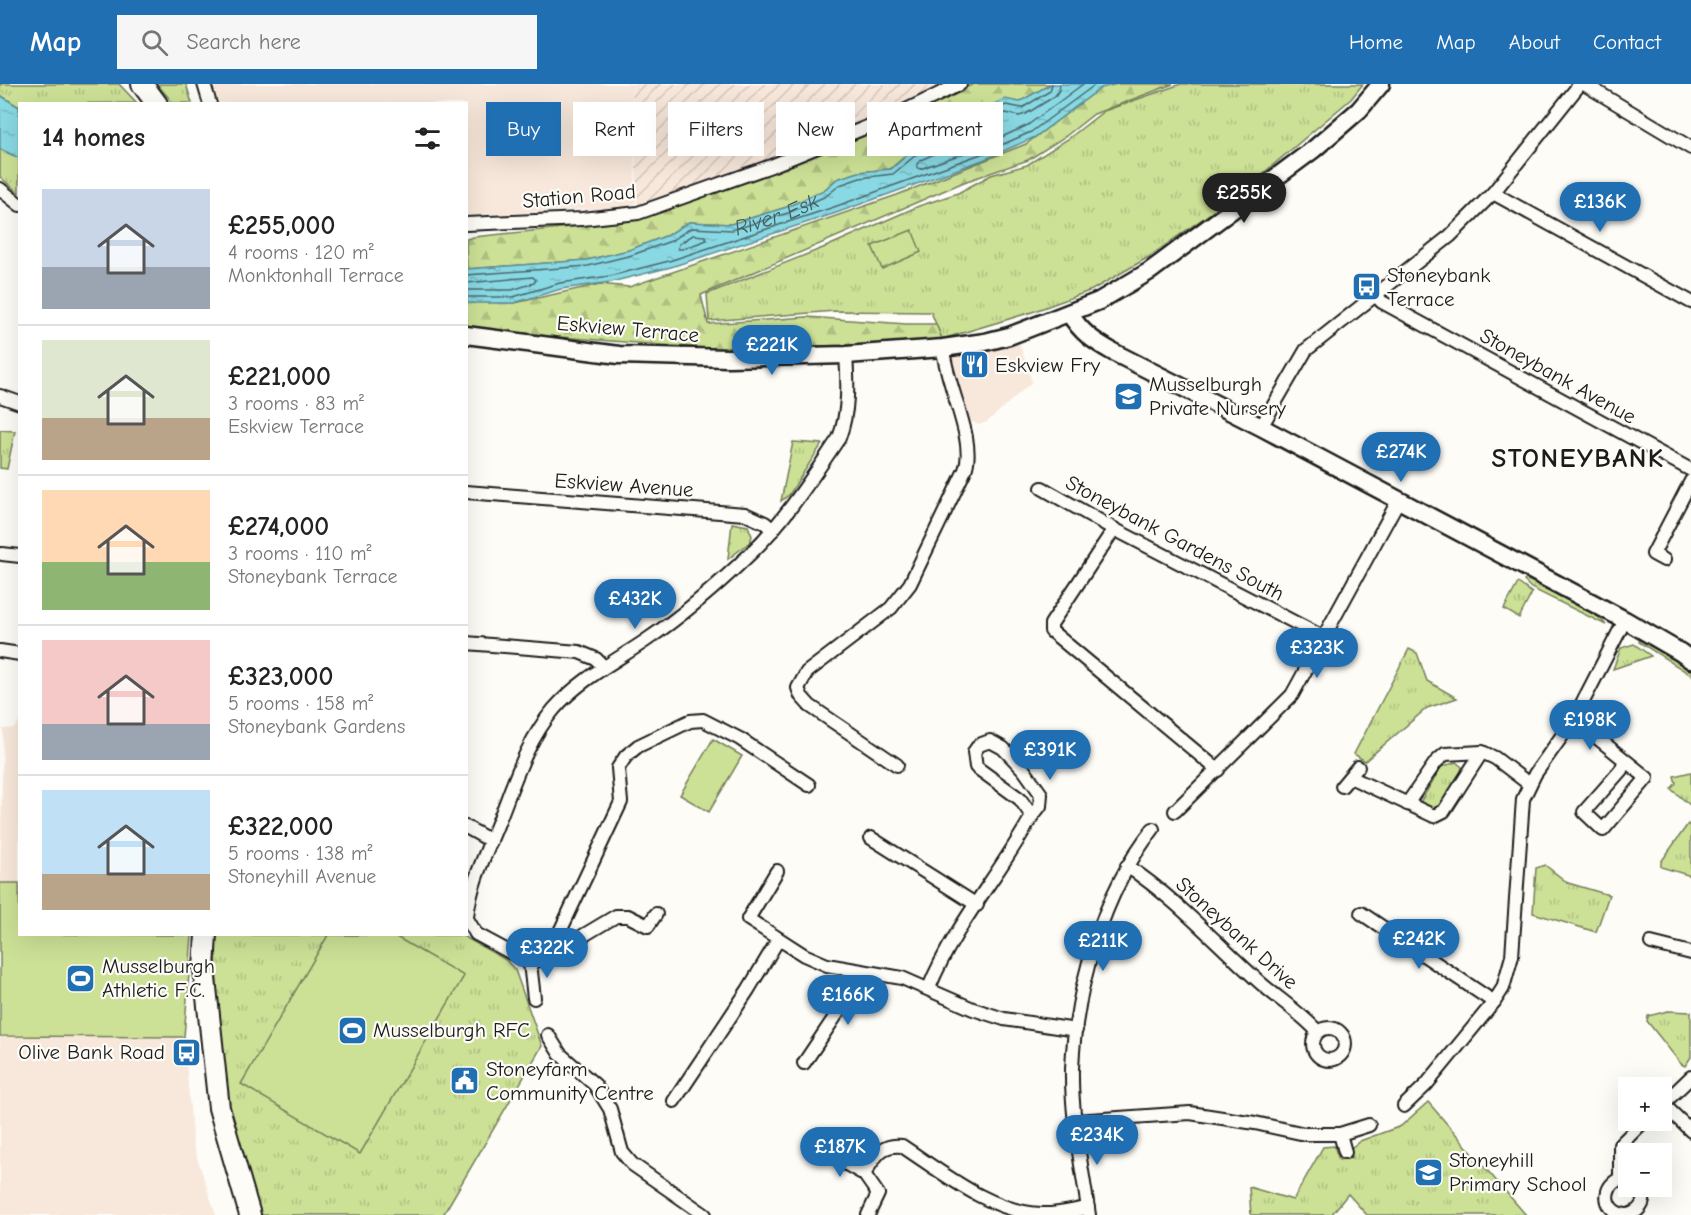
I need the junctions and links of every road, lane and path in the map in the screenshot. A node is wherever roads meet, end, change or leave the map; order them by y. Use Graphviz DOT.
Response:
graph roads {
  1 [pos="142,84"];
  2 [pos="204,84"];
  3 [pos="960,84"];
  4 [pos="1381,84"];
  5 [pos="1582,84"];
  6 [pos="156,102"];
  7 [pos="209,102"];
  8 [pos="1691,148"];
  9 [pos="0,189"];
  10 [pos="1493,194"];
  11 [pos="18,203"];
  12 [pos="468,224"];
  13 [pos="1376,296"];
  14 [pos="1691,302"];
  15 [pos="1069,313"];
  16 [pos="468,334"];
  17 [pos="943,348"];
  18 [pos="846,355"];
  19 [pos="0,396"];
  20 [pos="18,402"];
  21 [pos="1261,427"];
  22 [pos="1691,470"];
  23 [pos="1691,481"];
  24 [pos="1042,488"];
  25 [pos="468,492"];
  26 [pos="1398,501"];
  27 [pos="1114,529"];
  28 [pos="773,530"];
  29 [pos="3,554"];
  30 [pos="18,556"];
  31 [pos="1664,560"];
  32 [pos="1625,620"];
  33 [pos="1323,637"];
  34 [pos="468,642"];
  35 [pos="0,651"];
  36 [pos="18,654"];
  37 [pos="1691,660"];
  38 [pos="604,667"];
  39 [pos="1574,719"];
  40 [pos="1482,752"];
  41 [pos="1625,760"];
  42 [pos="897,765"];
  43 [pos="1218,770"];
  44 [pos="1350,777"];
  45 [pos="1530,784"];
  46 [pos="809,785"];
  47 [pos="1407,804"];
  48 [pos="1175,811"];
  49 [pos="1032,816"];
  50 [pos="468,828"];
  51 [pos="1153,829"];
  52 [pos="871,838"];
  53 [pos="491,841"];
  54 [pos="1127,866"];
  55 [pos="777,871"];
  56 [pos="468,900"];
  57 [pos="977,905"];
  58 [pos="1361,913"];
  59 [pos="656,914"];
  60 [pos="468,919"];
  61 [pos="206,936"];
  62 [pos="778,940"];
  63 [pos="1651,943"];
  64 [pos="1691,954"];
  65 [pos="548,957"];
  66 [pos="530,963"];
  67 [pos="855,971"];
  68 [pos="929,988"];
  69 [pos="534,998"];
  70 [pos="1494,1002"];
  71 [pos="1076,1030"];
  72 [pos="1318,1032"];
  73 [pos="548,1035"];
  74 [pos="804,1063"];
  75 [pos="1691,1077"];
  76 [pos="1672,1095"];
  77 [pos="674,1101"];
  78 [pos="1404,1106"];
  79 [pos="1672,1113"];
  80 [pos="1076,1121"];
  81 [pos="1369,1125"];
  82 [pos="1634,1131"];
  83 [pos="1691,1131"];
  84 [pos="1340,1134"];
  85 [pos="1622,1143"];
  86 [pos="811,1144"];
  87 [pos="1345,1152"];
  88 [pos="864,1174"];
  89 [pos="1618,1182"];
  90 [pos="1644,1197"];
  91 [pos="690,1211"];
  92 [pos="1089,1211"];
  93 [pos="250,1215"];
  94 [pos="705,1215"];
  95 [pos="868,1215"];
  96 [pos="1627,1215"];
  1 -- 6 [label="main road"];
  2 -- 7 [label="street"];
  3 -- 12 [label="street, Station Road"];
  4 -- 15 [label="main road, Eskview Terrace"];
  5 -- 8 [label="street"];
  5 -- 10 [label="street"];
  9 -- 11 [label="street"];
  10 -- 13 [label="street"];
  10 -- 14 [label="street"];
  13 -- 21 [label="street"];
  13 -- 22 [label="street, Stoneybank Avenue"];
  15 -- 17 [label="main road, Eskview Terrace"];
  15 -- 21 [label="main road"];
  16 -- 18 [label="main road, Eskview Terrace"];
  17 -- 18 [label="main road, Eskview Terrace"];
  17 -- 42 [label="street"];
  18 -- 28 [label="street"];
  19 -- 20 [label="street"];
  21 -- 26 [label="main road"];
  23 -- 31 [label="street"];
  24 -- 27 [label="street, Stoneybank Gardens South"];
  25 -- 28 [label="street, Eskview Avenue"];
  26 -- 32 [label="main road"];
  26 -- 33 [label="street"];
  27 -- 33 [label="street, Stoneybank Gardens South"];
  27 -- 43 [label="street"];
  28 -- 38 [label="street"];
  29 -- 30 [label="street"];
  32 -- 37 [label="main road"];
  32 -- 39 [label="street"];
  33 -- 43 [label="street"];
  34 -- 38 [label="street"];
  35 -- 36 [label="street"];
  38 -- 53 [label="street"];
  39 -- 41 [label="street"];
  39 -- 45 [label="street"];
  40 -- 45 [label="street"];
  40 -- 47 [label="street"];
  40 -- 47 [label="street"];
  41 -- 41 [label="street"];
  43 -- 48 [label="street"];
  44 -- 47 [label="street"];
  45 -- 70 [label="street"];
  46 -- 65 [label="street"];
  49 -- 49 [label="street"];
  49 -- 57 [label="street"];
  50 -- 53 [label="street"];
  51 -- 54 [label="street"];
  52 -- 57 [label="street"];
  53 -- 56 [label="street"];
  54 -- 71 [label="street"];
  54 -- 72 [label="street, Stoneybank Drive"];
  55 -- 62 [label="street"];
  57 -- 68 [label="street"];
  58 -- 70 [label="street"];
  59 -- 65 [label="street"];
  60 -- 66 [label="street"];
  61 -- 93 [label="main road"];
  62 -- 67 [label="street"];
  62 -- 77 [label="street"];
  63 -- 64 [label="street"];
  65 -- 66 [label="street"];
  66 -- 69 [label="street"];
  67 -- 68 [label="street"];
  67 -- 74 [label="street"];
  68 -- 71 [label="street"];
  70 -- 78 [label="street"];
  71 -- 80 [label="street"];
  73 -- 91 [label="street"];
  75 -- 76 [label="street"];
  79 -- 83 [label="street"];
  80 -- 84 [label="street"];
  80 -- 92 [label="street"];
  81 -- 84 [label="street"];
  82 -- 85 [label="street"];
  84 -- 87 [label="street"];
  86 -- 88 [label="street"];
  88 -- 92 [label="street"];
  88 -- 95 [label="street"];
  89 -- 96 [label="street"];
  90 -- 96 [label="street"];
  91 -- 94 [label="street"];
}
